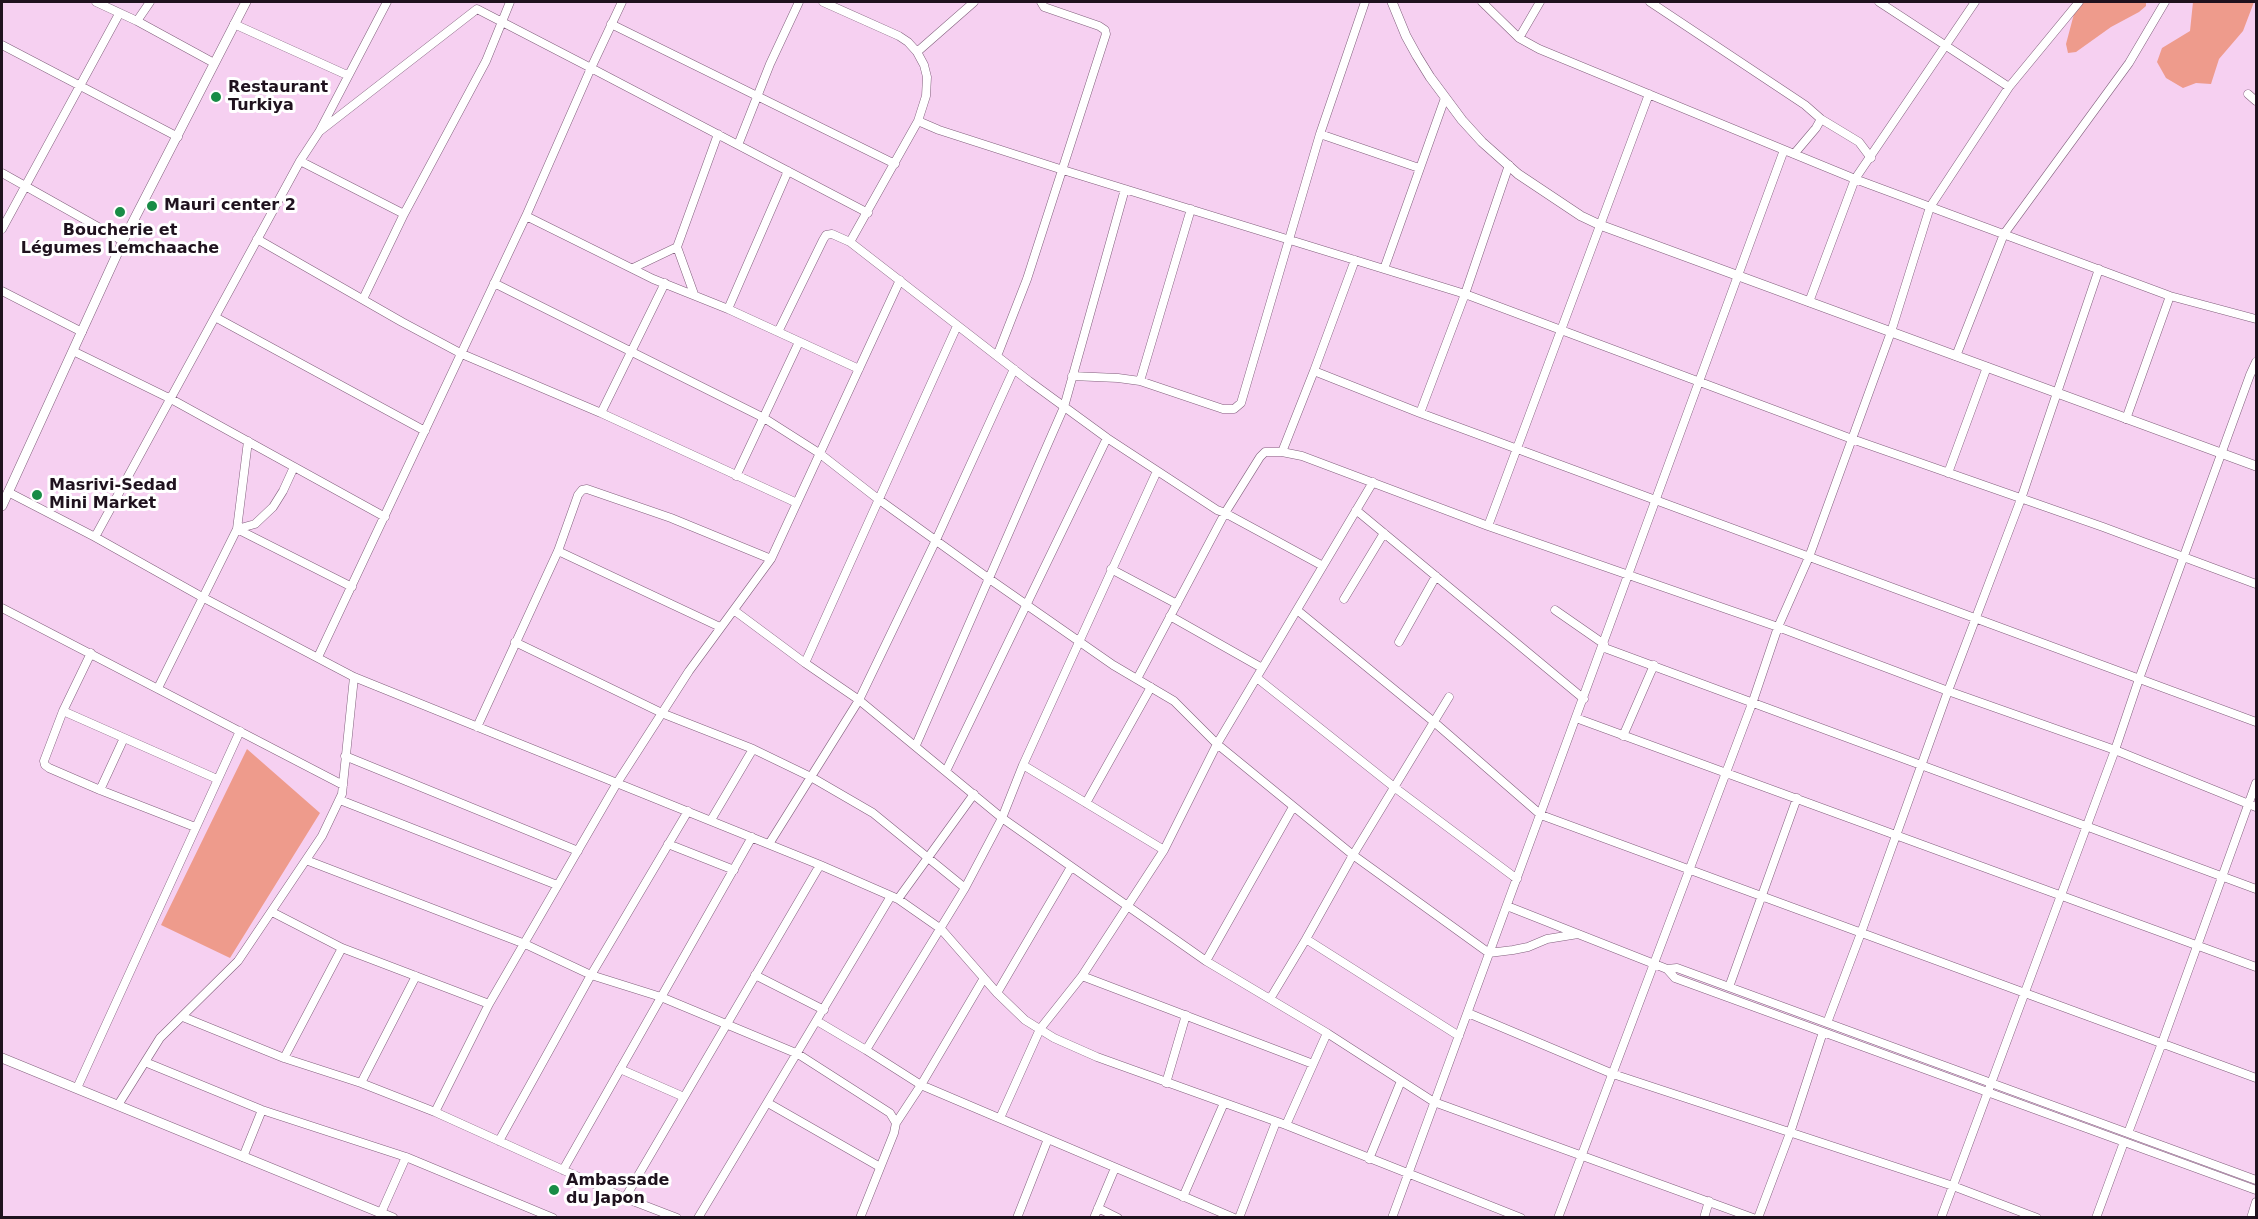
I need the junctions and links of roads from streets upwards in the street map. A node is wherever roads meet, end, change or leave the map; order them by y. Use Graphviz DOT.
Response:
graph roads {
  1 [pos="96,2"];
  2 [pos="150,2"];
  3 [pos="246,2"];
  4 [pos="387,2"];
  5 [pos="510,2"];
  6 [pos="622,2"];
  7 [pos="799,2"];
  8 [pos="823,2"];
  9 [pos="974,2"];
  10 [pos="1039,2"];
  11 [pos="1365,2"];
  12 [pos="1392,2"];
  13 [pos="1482,2"];
  14 [pos="1540,2"];
  15 [pos="1650,2"];
  16 [pos="1879,2"];
  17 [pos="1975,2"];
  18 [pos="2079,2"];
  19 [pos="2165,2"];
  20 [pos="120,14"];
  21 [pos="502,20"];
  22 [pos="137,21"];
  23 [pos="234,24"];
  24 [pos="611,24"];
  25 [pos="1519,38"];
  26 [pos="2,45"];
  27 [pos="1946,46"];
  28 [pos="917,52"];
  29 [pos="214,63"];
  30 [pos="591,68"];
  31 [pos="347,75"];
  32 [pos="80,87"];
  33 [pos="2009,87"];
  34 [pos="1649,94"];
  35 [pos="2248,94"];
  36 [pos="757,96"];
  37 [pos="1445,98"];
  38 [pos="2256,101"];
  39 [pos="1821,119"];
  40 [pos="918,121"];
  41 [pos="319,132"];
  42 [pos="718,134"];
  43 [pos="1320,134"];
  44 [pos="177,137"];
  45 [pos="738,145"];
  46 [pos="1784,150"];
  47 [pos="1794,154"];
  48 [pos="1871,158"];
  49 [pos="300,161"];
  50 [pos="895,164"];
  51 [pos="1509,165"];
  52 [pos="1419,168"];
  53 [pos="1063,170"];
  54 [pos="788,171"];
  55 [pos="2,173"];
  56 [pos="1855,179"];
  57 [pos="24,186"];
  58 [pos="1125,189"];
  59 [pos="1930,207"];
  60 [pos="1191,209"];
  61 [pos="868,213"];
  62 [pos="404,214"];
  63 [pos="526,216"];
  64 [pos="1600,225"];
  65 [pos="2,230"];
  66 [pos="2004,234"];
  67 [pos="257,239"];
  68 [pos="1288,239"];
  69 [pos="123,241"];
  70 [pos="850,242"];
  71 [pos="677,247"];
  72 [pos="1355,260"];
  73 [pos="633,267"];
  74 [pos="1384,269"];
  75 [pos="2099,270"];
  76 [pos="1739,276"];
  77 [pos="900,280"];
  78 [pos="494,283"];
  79 [pos="664,283"];
  80 [pos="2,291"];
  81 [pos="694,294"];
  82 [pos="1465,294"];
  83 [pos="2170,296"];
  84 [pos="363,298"];
  85 [pos="1809,302"];
  86 [pos="728,309"];
  87 [pos="215,317"];
  88 [pos="2256,320"];
  89 [pos="957,326"];
  90 [pos="1561,330"];
  91 [pos="778,332"];
  92 [pos="1891,332"];
  93 [pos="82,333"];
  94 [pos="799,342"];
  95 [pos="74,351"];
  96 [pos="632,352"];
  97 [pos="462,354"];
  98 [pos="997,356"];
  99 [pos="1956,356"];
  100 [pos="2256,362"];
  101 [pos="1987,367"];
  102 [pos="859,369"];
  103 [pos="1014,369"];
  104 [pos="1314,371"];
  105 [pos="1072,376"];
  106 [pos="2253,376"];
  107 [pos="1140,381"];
  108 [pos="1700,383"];
  109 [pos="2056,393"];
  110 [pos="171,399"];
  111 [pos="1064,407"];
  112 [pos="601,413"];
  113 [pos="1420,413"];
  114 [pos="764,418"];
  115 [pos="2127,418"];
  116 [pos="425,431"];
  117 [pos="1107,438"];
  118 [pos="1852,439"];
  119 [pos="248,441"];
  120 [pos="1516,449"];
  121 [pos="1282,452"];
  122 [pos="819,453"];
  123 [pos="2222,454"];
  124 [pos="2256,466"];
  125 [pos="294,467"];
  126 [pos="1157,471"];
  127 [pos="1948,472"];
  128 [pos="736,476"];
  129 [pos="1373,482"];
  130 [pos="8,492"];
  131 [pos="878,499"];
  132 [pos="2021,499"];
  133 [pos="1656,500"];
  134 [pos="797,503"];
  135 [pos="2,506"];
  136 [pos="1356,510"];
  137 [pos="1225,513"];
  138 [pos="385,518"];
  139 [pos="1488,525"];
  140 [pos="237,530"];
  141 [pos="1384,532"];
  142 [pos="95,537"];
  143 [pos="936,540"];
  144 [pos="558,551"];
  145 [pos="1809,557"];
  146 [pos="2184,557"];
  147 [pos="771,560"];
  148 [pos="1323,566"];
  149 [pos="1111,570"];
  150 [pos="1436,576"];
  151 [pos="1629,576"];
  152 [pos="988,578"];
  153 [pos="2256,584"];
  154 [pos="352,587"];
  155 [pos="202,597"];
  156 [pos="1344,599"];
  157 [pos="1177,604"];
  158 [pos="1026,605"];
  159 [pos="2,608"];
  160 [pos="1297,610"];
  161 [pos="1555,610"];
  162 [pos="735,611"];
  163 [pos="1170,616"];
  164 [pos="1977,619"];
  165 [pos="720,627"];
  166 [pos="1778,627"];
  167 [pos="1080,641"];
  168 [pos="515,642"];
  169 [pos="1399,642"];
  170 [pos="1603,645"];
  171 [pos="91,653"];
  172 [pos="318,657"];
  173 [pos="805,663"];
  174 [pos="1654,665"];
  175 [pos="1262,668"];
  176 [pos="354,676"];
  177 [pos="1257,678"];
  178 [pos="2139,679"];
  179 [pos="1137,680"];
  180 [pos="1151,687"];
  181 [pos="158,688"];
  182 [pos="1948,691"];
  183 [pos="1449,697"];
  184 [pos="1584,699"];
  185 [pos="859,700"];
  186 [pos="1753,701"];
  187 [pos="63,711"];
  188 [pos="664,714"];
  189 [pos="1576,718"];
  190 [pos="1434,722"];
  191 [pos="2256,722"];
  192 [pos="477,727"];
  193 [pos="240,731"];
  194 [pos="1623,736"];
  195 [pos="124,738"];
  196 [pos="1218,744"];
  197 [pos="915,745"];
  198 [pos="753,749"];
  199 [pos="2115,750"];
  200 [pos="345,756"];
  201 [pos="1023,765"];
  202 [pos="1922,765"];
  203 [pos="946,771"];
  204 [pos="1726,773"];
  205 [pos="811,777"];
  206 [pos="217,779"];
  207 [pos="617,783"];
  208 [pos="2256,783"];
  209 [pos="343,785"];
  210 [pos="1394,788"];
  211 [pos="100,790"];
  212 [pos="974,794"];
  213 [pos="1797,798"];
  214 [pos="340,800"];
  215 [pos="1086,803"];
  216 [pos="2253,805"];
  217 [pos="1293,807"];
  218 [pos="688,811"];
  219 [pos="1541,814"];
  220 [pos="1002,818"];
  221 [pos="711,820"];
  222 [pos="195,827"];
  223 [pos="2085,827"];
  224 [pos="1897,835"];
  225 [pos="752,837"];
  226 [pos="668,844"];
  227 [pos="769,844"];
  228 [pos="1164,850"];
  229 [pos="578,851"];
  230 [pos="1353,855"];
  231 [pos="928,859"];
  232 [pos="306,860"];
  233 [pos="820,864"];
  234 [pos="1071,867"];
  235 [pos="1689,869"];
  236 [pos="734,870"];
  237 [pos="2223,877"];
  238 [pos="1518,879"];
  239 [pos="557,885"];
  240 [pos="965,888"];
  241 [pos="2256,889"];
  242 [pos="2060,894"];
  243 [pos="1761,896"];
  244 [pos="895,897"];
  245 [pos="1507,906"];
  246 [pos="1128,908"];
  247 [pos="272,912"];
  248 [pos="940,929"];
  249 [pos="1861,933"];
  250 [pos="1578,934"];
  251 [pos="1306,939"];
  252 [pos="525,944"];
  253 [pos="2198,945"];
  254 [pos="342,948"];
  255 [pos="1489,953"];
  256 [pos="1206,961"];
  257 [pos="1654,964"];
  258 [pos="2256,967"];
  259 [pos="1667,969"];
  260 [pos="591,975"];
  261 [pos="755,975"];
  262 [pos="416,976"];
  263 [pos="1082,976"];
  264 [pos="984,978"];
  265 [pos="1730,987"];
  266 [pos="2024,992"];
  267 [pos="997,993"];
  268 [pos="661,997"];
  269 [pos="1269,999"];
  270 [pos="489,1004"];
  271 [pos="824,1010"];
  272 [pos="1468,1013"];
  273 [pos="1186,1015"];
  274 [pos="183,1017"];
  275 [pos="817,1022"];
  276 [pos="727,1023"];
  277 [pos="1827,1023"];
  278 [pos="1040,1029"];
  279 [pos="1823,1032"];
  280 [pos="1327,1034"];
  281 [pos="1459,1036"];
  282 [pos="2162,1043"];
  283 [pos="866,1050"];
  284 [pos="798,1054"];
  285 [pos="2,1058"];
  286 [pos="284,1058"];
  287 [pos="145,1062"];
  288 [pos="1313,1064"];
  289 [pos="620,1070"];
  290 [pos="1613,1074"];
  291 [pos="2256,1078"];
  292 [pos="1401,1081"];
  293 [pos="361,1083"];
  294 [pos="1166,1083"];
  295 [pos="1991,1083"];
  296 [pos="921,1085"];
  297 [pos="77,1089"];
  298 [pos="1987,1092"];
  299 [pos="684,1097"];
  300 [pos="1434,1102"];
  301 [pos="768,1103"];
  302 [pos="1224,1103"];
  303 [pos="118,1105"];
  304 [pos="262,1110"];
  305 [pos="435,1112"];
  306 [pos="1000,1118"];
  307 [pos="1276,1122"];
  308 [pos="896,1123"];
  309 [pos="1286,1125"];
  310 [pos="2128,1132"];
  311 [pos="1790,1133"];
  312 [pos="1047,1139"];
  313 [pos="499,1141"];
  314 [pos="2124,1142"];
  315 [pos="1582,1154"];
  316 [pos="243,1157"];
  317 [pos="406,1157"];
  318 [pos="1370,1159"];
  319 [pos="880,1167"];
  320 [pos="1115,1168"];
  321 [pos="563,1170"];
  322 [pos="1408,1174"];
  323 [pos="2256,1180"];
  324 [pos="1953,1185"];
  325 [pos="2256,1190"];
  326 [pos="1183,1197"];
  327 [pos="625,1198"];
  328 [pos="1709,1201"];
  329 [pos="2256,1202"];
  330 [pos="1098,1208"];
  331 [pos="381,1213"];
  332 [pos="542,1215"];
  333 [pos="393,1218"];
  334 [pos="553,1218"];
  335 [pos="677,1218"];
  336 [pos="698,1218"];
  337 [pos="860,1218"];
  338 [pos="1017,1218"];
  339 [pos="1094,1218"];
  340 [pos="1118,1218"];
  341 [pos="1237,1218"];
  342 [pos="1392,1218"];
  343 [pos="1521,1218"];
  344 [pos="1558,1218"];
  345 [pos="1704,1218"];
  346 [pos="1753,1218"];
  347 [pos="1758,1218"];
  348 [pos="1941,1218"];
  349 [pos="2037,1218"];
  350 [pos="2096,1218"];
  351 [pos="2251,1218"];
  1 -- 20 [label="street"];
  2 -- 22 [label="street"];
  3 -- 23 [label="street"];
  4 -- 31 [label="street"];
  5 -- 21 [label="street"];
  6 -- 24 [label="street"];
  7 -- 36 [label="street"];
  8 -- 28 [label="street"];
  9 -- 28 [label="street"];
  10 -- 53 [label="street"];
  11 -- 43 [label="street"];
  12 -- 37 [label="street"];
  13 -- 25 [label="street"];
  14 -- 25 [label="street"];
  15 -- 39 [label="street"];
  16 -- 27 [label="street"];
  17 -- 27 [label="street"];
  18 -- 33 [label="street"];
  19 -- 66 [label="street"];
  20 -- 22 [label="street"];
  20 -- 32 [label="street"];
  21 -- 30 [label="street"];
  21 -- 41 [label="street"];
  21 -- 62 [label="street"];
  22 -- 29 [label="street"];
  23 -- 29 [label="street"];
  23 -- 31 [label="street"];
  24 -- 30 [label="street"];
  24 -- 36 [label="street"];
  25 -- 34 [label="street"];
  26 -- 32 [label="street"];
  27 -- 33 [label="street"];
  27 -- 48 [label="street"];
  28 -- 40 [label="street"];
  29 -- 44 [label="street"];
  30 -- 42 [label="street"];
  30 -- 63 [label="street"];
  31 -- 41 [label="street"];
  32 -- 44 [label="street"];
  32 -- 57 [label="street"];
  33 -- 59 [label="street"];
  34 -- 46 [label="street"];
  34 -- 64 [label="street"];
  35 -- 38 [label="street"];
  36 -- 45 [label="street"];
  36 -- 50 [label="street"];
  37 -- 51 [label="street"];
  37 -- 52 [label="street"];
  39 -- 47 [label="street"];
  39 -- 48 [label="street"];
  40 -- 50 [label="street"];
  40 -- 53 [label="street"];
  41 -- 49 [label="street"];
  42 -- 45 [label="street"];
  42 -- 71 [label="street"];
  43 -- 52 [label="street"];
  43 -- 68 [label="street"];
  44 -- 69 [label="street"];
  45 -- 54 [label="street"];
  46 -- 47 [label="street"];
  46 -- 76 [label="street"];
  47 -- 56 [label="street"];
  48 -- 56 [label="street"];
  49 -- 62 [label="street"];
  49 -- 67 [label="street"];
  50 -- 61 [label="street"];
  51 -- 64 [label="street"];
  51 -- 82 [label="street"];
  52 -- 74 [label="street"];
  53 -- 58 [label="street"];
  53 -- 98 [label="street"];
  54 -- 61 [label="street"];
  54 -- 86 [label="street"];
  55 -- 57 [label="street"];
  56 -- 59 [label="street"];
  56 -- 85 [label="street"];
  57 -- 65 [label="street"];
  57 -- 69 [label="street"];
  58 -- 60 [label="street"];
  58 -- 105 [label="street"];
  59 -- 66 [label="street"];
  59 -- 92 [label="street"];
  60 -- 68 [label="street"];
  60 -- 107 [label="street"];
  61 -- 70 [label="street"];
  62 -- 84 [label="street"];
  63 -- 73 [label="street"];
  63 -- 78 [label="street"];
  64 -- 76 [label="street"];
  64 -- 90 [label="street"];
  66 -- 75 [label="street"];
  66 -- 99 [label="street"];
  67 -- 84 [label="street"];
  67 -- 87 [label="street"];
  68 -- 72 [label="street"];
  68 -- 107 [label="street"];
  69 -- 93 [label="street"];
  70 -- 77 [label="street"];
  70 -- 91 [label="street"];
  71 -- 73 [label="street"];
  71 -- 81 [label="street"];
  72 -- 74 [label="street"];
  72 -- 104 [label="street"];
  73 -- 79 [label="street"];
  74 -- 82 [label="street"];
  75 -- 83 [label="street"];
  75 -- 109 [label="street"];
  76 -- 85 [label="street"];
  76 -- 108 [label="street"];
  77 -- 89 [label="street"];
  77 -- 102 [label="street"];
  78 -- 96 [label="street"];
  78 -- 97 [label="street"];
  79 -- 81 [label="street"];
  79 -- 96 [label="street"];
  80 -- 93 [label="street"];
  81 -- 86 [label="street"];
  82 -- 90 [label="street"];
  82 -- 113 [label="street"];
  83 -- 88 [label="street"];
  83 -- 115 [label="street"];
  84 -- 97 [label="street"];
  85 -- 92 [label="street"];
  86 -- 91 [label="street"];
  87 -- 110 [label="street"];
  87 -- 116 [label="street"];
  89 -- 98 [label="street"];
  89 -- 131 [label="street"];
  90 -- 108 [label="street"];
  90 -- 120 [label="street"];
  91 -- 94 [label="street"];
  92 -- 99 [label="street"];
  92 -- 118 [label="street"];
  93 -- 95 [label="street"];
  94 -- 102 [label="street"];
  94 -- 114 [label="street"];
  95 -- 110 [label="street"];
  95 -- 130 [label="street"];
  96 -- 112 [label="street"];
  96 -- 114 [label="street"];
  97 -- 112 [label="street"];
  97 -- 116 [label="street"];
  98 -- 103 [label="street"];
  99 -- 101 [label="street"];
  100 -- 106 [label="street"];
  101 -- 109 [label="street"];
  101 -- 127 [label="street"];
  102 -- 122 [label="street"];
  103 -- 111 [label="street"];
  103 -- 143 [label="street"];
  104 -- 113 [label="street"];
  104 -- 121 [label="street"];
  105 -- 107 [label="street"];
  105 -- 111 [label="street"];
  106 -- 123 [label="street"];
  108 -- 118 [label="street"];
  108 -- 133 [label="street"];
  109 -- 115 [label="street"];
  109 -- 132 [label="street"];
  110 -- 119 [label="street"];
  110 -- 142 [label="street"];
  111 -- 117 [label="street"];
  111 -- 152 [label="street"];
  112 -- 128 [label="street"];
  113 -- 120 [label="street"];
  114 -- 122 [label="street"];
  114 -- 128 [label="street"];
  115 -- 123 [label="street"];
  116 -- 138 [label="street"];
  117 -- 126 [label="street"];
  117 -- 158 [label="street"];
  118 -- 127 [label="street"];
  118 -- 145 [label="street"];
  119 -- 125 [label="street"];
  119 -- 140 [label="street"];
  120 -- 133 [label="street"];
  120 -- 139 [label="street"];
  121 -- 129 [label="street"];
  121 -- 137 [label="street"];
  122 -- 131 [label="street"];
  122 -- 134 [label="street"];
  123 -- 124 [label="street"];
  123 -- 146 [label="street"];
  125 -- 138 [label="street"];
  125 -- 140 [label="street"];
  126 -- 137 [label="street"];
  126 -- 149 [label="street"];
  127 -- 132 [label="street"];
  128 -- 134 [label="street"];
  129 -- 136 [label="street"];
  129 -- 139 [label="street"];
  130 -- 135 [label="street"];
  130 -- 142 [label="street"];
  131 -- 143 [label="street"];
  131 -- 173 [label="street"];
  132 -- 146 [label="street"];
  132 -- 164 [label="street"];
  133 -- 145 [label="street"];
  133 -- 151 [label="street"];
  134 -- 147 [label="street"];
  136 -- 141 [label="street"];
  136 -- 148 [label="street"];
  137 -- 148 [label="street"];
  137 -- 157 [label="street"];
  138 -- 154 [label="street"];
  139 -- 151 [label="street"];
  140 -- 154 [label="street"];
  140 -- 155 [label="street"];
  141 -- 150 [label="street"];
  141 -- 156 [label="street"];
  142 -- 155 [label="street"];
  143 -- 152 [label="street"];
  143 -- 185 [label="street"];
  144 -- 147 [label="street"];
  144 -- 165 [label="street"];
  144 -- 168 [label="street"];
  145 -- 164 [label="street"];
  145 -- 166 [label="street"];
  146 -- 153 [label="street"];
  146 -- 178 [label="street"];
  147 -- 162 [label="street"];
  148 -- 160 [label="street"];
  149 -- 157 [label="street"];
  149 -- 167 [label="street"];
  150 -- 169 [label="street"];
  150 -- 184 [label="street"];
  151 -- 166 [label="street"];
  151 -- 170 [label="street"];
  152 -- 158 [label="street"];
  152 -- 197 [label="street"];
  154 -- 172 [label="street"];
  155 -- 172 [label="street"];
  155 -- 181 [label="street"];
  157 -- 163 [label="street"];
  158 -- 167 [label="street"];
  158 -- 203 [label="street"];
  159 -- 171 [label="street"];
  160 -- 175 [label="street"];
  160 -- 190 [label="street"];
  161 -- 170 [label="street"];
  162 -- 165 [label="street"];
  162 -- 173 [label="street"];
  163 -- 175 [label="street"];
  163 -- 179 [label="street"];
  164 -- 178 [label="street"];
  164 -- 182 [label="street"];
  165 -- 188 [label="street"];
  166 -- 182 [label="street"];
  166 -- 186 [label="street"];
  167 -- 179 [label="street"];
  167 -- 201 [label="street"];
  168 -- 188 [label="street"];
  168 -- 192 [label="street"];
  170 -- 174 [label="street"];
  170 -- 184 [label="street"];
  171 -- 181 [label="street"];
  171 -- 187 [label="street"];
  172 -- 176 [label="street"];
  173 -- 185 [label="street"];
  174 -- 186 [label="street"];
  174 -- 194 [label="street"];
  175 -- 177 [label="street"];
  176 -- 192 [label="street"];
  176 -- 200 [label="street"];
  177 -- 196 [label="street"];
  177 -- 210 [label="street"];
  178 -- 191 [label="street"];
  178 -- 199 [label="street"];
  179 -- 180 [label="street"];
  180 -- 196 [label="street"];
  180 -- 215 [label="street"];
  181 -- 193 [label="street"];
  182 -- 199 [label="street"];
  182 -- 202 [label="street"];
  183 -- 190 [label="street"];
  184 -- 189 [label="street"];
  185 -- 197 [label="street"];
  185 -- 205 [label="street"];
  186 -- 202 [label="street"];
  186 -- 204 [label="street"];
  187 -- 195 [label="street"];
  187 -- 211 [label="street"];
  188 -- 198 [label="street"];
  188 -- 207 [label="street"];
  189 -- 194 [label="street"];
  189 -- 219 [label="street"];
  190 -- 210 [label="street"];
  190 -- 219 [label="street"];
  192 -- 207 [label="street"];
  193 -- 206 [label="street"];
  193 -- 209 [label="street"];
  194 -- 204 [label="street"];
  195 -- 206 [label="street"];
  195 -- 211 [label="street"];
  196 -- 217 [label="street"];
  196 -- 228 [label="street"];
  197 -- 203 [label="street"];
  198 -- 205 [label="street"];
  198 -- 221 [label="street"];
  199 -- 216 [label="street"];
  199 -- 223 [label="street"];
  200 -- 209 [label="street"];
  200 -- 229 [label="street"];
  201 -- 215 [label="street"];
  201 -- 220 [label="street"];
  202 -- 223 [label="street"];
  202 -- 224 [label="street"];
  203 -- 212 [label="street"];
  204 -- 213 [label="street"];
  204 -- 235 [label="street"];
  205 -- 227 [label="street"];
  205 -- 231 [label="street"];
  206 -- 222 [label="street"];
  207 -- 218 [label="street"];
  207 -- 229 [label="street"];
  208 -- 216 [label="street"];
  209 -- 214 [label="street"];
  210 -- 230 [label="street"];
  210 -- 238 [label="street"];
  211 -- 222 [label="street"];
  212 -- 220 [label="street"];
  212 -- 231 [label="street"];
  213 -- 224 [label="street"];
  213 -- 243 [label="street"];
  214 -- 232 [label="street"];
  214 -- 239 [label="street"];
  215 -- 228 [label="street"];
  216 -- 237 [label="street"];
  217 -- 230 [label="street"];
  217 -- 256 [label="street"];
  218 -- 221 [label="street"];
  218 -- 226 [label="street"];
  219 -- 235 [label="street"];
  219 -- 238 [label="street"];
  220 -- 234 [label="street"];
  220 -- 240 [label="street"];
  221 -- 225 [label="street"];
  222 -- 297 [label="street"];
  223 -- 237 [label="street"];
  223 -- 242 [label="street"];
  224 -- 242 [label="street"];
  224 -- 249 [label="street"];
  225 -- 227 [label="street"];
  225 -- 236 [label="street"];
  226 -- 236 [label="street"];
  226 -- 260 [label="street"];
  227 -- 233 [label="street"];
  228 -- 246 [label="street"];
  229 -- 239 [label="street"];
  230 -- 251 [label="street"];
  230 -- 255 [label="street"];
  231 -- 240 [label="street"];
  231 -- 244 [label="street"];
  232 -- 247 [label="street"];
  232 -- 252 [label="street"];
  233 -- 244 [label="street"];
  233 -- 261 [label="street"];
  234 -- 246 [label="street"];
  234 -- 267 [label="street"];
  235 -- 243 [label="street"];
  235 -- 257 [label="street"];
  236 -- 268 [label="street"];
  237 -- 241 [label="street"];
  237 -- 253 [label="street"];
  238 -- 245 [label="street"];
  239 -- 252 [label="street"];
  240 -- 248 [label="street"];
  242 -- 253 [label="street"];
  242 -- 266 [label="street"];
  243 -- 249 [label="street"];
  243 -- 265 [label="street"];
  244 -- 248 [label="street"];
  244 -- 271 [label="street"];
  245 -- 250 [label="street"];
  245 -- 255 [label="street"];
  246 -- 256 [label="street"];
  246 -- 263 [label="street"];
  247 -- 254 [label="street"];
  247 -- 274 [label="street"];
  248 -- 264 [label="street"];
  248 -- 283 [label="street"];
  249 -- 266 [label="street"];
  249 -- 277 [label="street"];
  250 -- 255 [label="street"];
  250 -- 257 [label="street"];
  251 -- 269 [label="street"];
  251 -- 281 [label="street"];
  252 -- 260 [label="street"];
  252 -- 270 [label="street"];
  253 -- 258 [label="street"];
  253 -- 282 [label="street"];
  254 -- 262 [label="street"];
  254 -- 286 [label="street"];
  255 -- 272 [label="street"];
  256 -- 269 [label="street"];
  257 -- 259 [label="street"];
  257 -- 290 [label="street"];
  259 -- 265 [label="street"];
  259 -- 279 [label="street"];
  260 -- 268 [label="street"];
  260 -- 313 [label="street"];
  261 -- 271 [label="street"];
  261 -- 276 [label="street"];
  262 -- 270 [label="street"];
  262 -- 293 [label="street"];
  263 -- 273 [label="street"];
  263 -- 278 [label="street"];
  264 -- 267 [label="street"];
  264 -- 296 [label="street"];
  265 -- 277 [label="street"];
  266 -- 282 [label="street"];
  266 -- 295 [label="street"];
  267 -- 278 [label="street"];
  268 -- 276 [label="street"];
  268 -- 289 [label="street"];
  269 -- 280 [label="street"];
  270 -- 305 [label="street"];
  271 -- 275 [label="street"];
  272 -- 281 [label="street"];
  272 -- 290 [label="street"];
  273 -- 288 [label="street"];
  273 -- 294 [label="street"];
  274 -- 286 [label="street"];
  274 -- 287 [label="street"];
  275 -- 283 [label="street"];
  275 -- 284 [label="street"];
  276 -- 284 [label="street"];
  276 -- 299 [label="street"];
  277 -- 295 [label="street"];
  278 -- 294 [label="street"];
  278 -- 306 [label="street"];
  279 -- 298 [label="street"];
  279 -- 311 [label="street"];
  280 -- 288 [label="street"];
  280 -- 292 [label="street"];
  281 -- 300 [label="street"];
  282 -- 291 [label="street"];
  282 -- 310 [label="street"];
  283 -- 296 [label="street"];
  284 -- 301 [label="street"];
  284 -- 308 [label="street"];
  285 -- 297 [label="street"];
  286 -- 293 [label="street"];
  287 -- 303 [label="street"];
  287 -- 304 [label="street"];
  288 -- 309 [label="street"];
  289 -- 299 [label="street"];
  289 -- 321 [label="street"];
  290 -- 311 [label="street"];
  290 -- 315 [label="street"];
  292 -- 300 [label="street"];
  292 -- 318 [label="street"];
  293 -- 305 [label="street"];
  294 -- 302 [label="street"];
  295 -- 298 [label="street"];
  295 -- 310 [label="street"];
  296 -- 306 [label="street"];
  296 -- 308 [label="street"];
  297 -- 303 [label="street"];
  298 -- 314 [label="street"];
  298 -- 324 [label="street"];
  299 -- 327 [label="street"];
  300 -- 315 [label="street"];
  300 -- 322 [label="street"];
  301 -- 319 [label="street"];
  301 -- 336 [label="street"];
  302 -- 307 [label="street"];
  302 -- 326 [label="street"];
  303 -- 316 [label="street"];
  304 -- 316 [label="street"];
  304 -- 317 [label="street"];
  305 -- 313 [label="street"];
  306 -- 312 [label="street"];
  307 -- 309 [label="street"];
  307 -- 341 [label="street"];
  308 -- 319 [label="street"];
  309 -- 318 [label="street"];
  310 -- 323 [label="street"];
  311 -- 324 [label="street"];
  311 -- 347 [label="street"];
  312 -- 320 [label="street"];
  312 -- 338 [label="street"];
  313 -- 321 [label="street"];
  314 -- 325 [label="street"];
  314 -- 350 [label="street"];
  315 -- 328 [label="street"];
  315 -- 344 [label="street"];
  316 -- 331 [label="street"];
  317 -- 331 [label="street"];
  317 -- 332 [label="street"];
  318 -- 322 [label="street"];
  319 -- 337 [label="street"];
  320 -- 326 [label="street"];
  320 -- 330 [label="street"];
  321 -- 327 [label="street"];
  322 -- 342 [label="street"];
  322 -- 343 [label="street"];
  324 -- 348 [label="street"];
  324 -- 349 [label="street"];
  326 -- 341 [label="street"];
  327 -- 335 [label="street"];
  328 -- 345 [label="street"];
  328 -- 346 [label="street"];
  329 -- 351 [label="street"];
  330 -- 339 [label="street"];
  330 -- 340 [label="street"];
  331 -- 333 [label="street"];
  332 -- 334 [label="street"];
}
